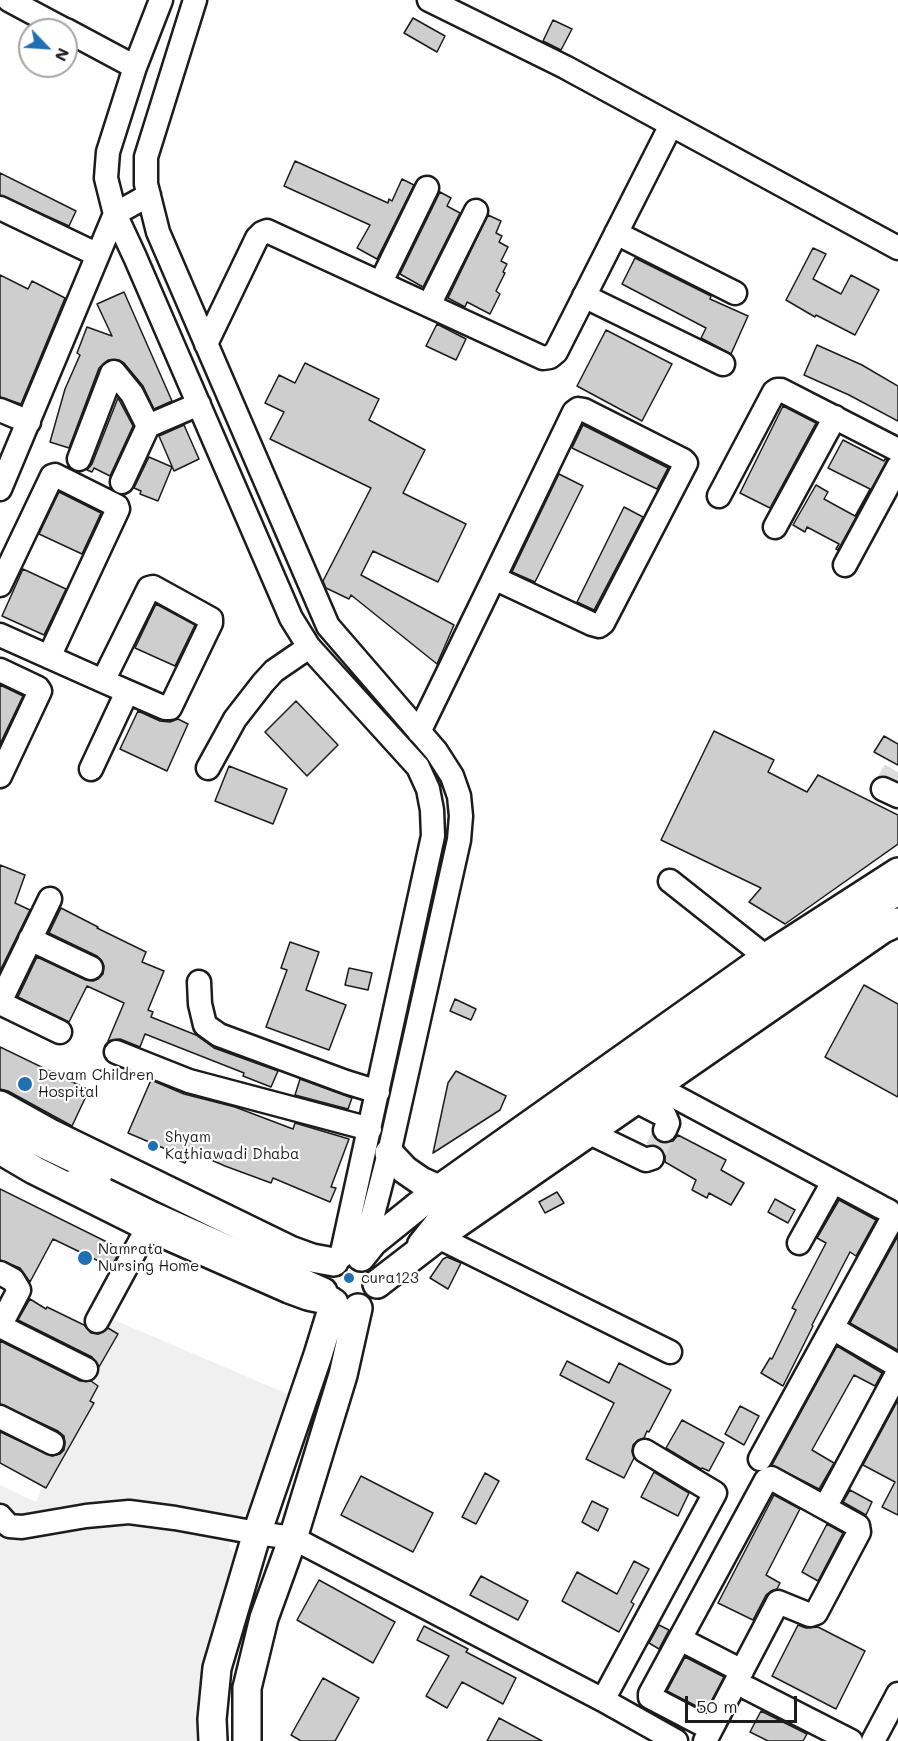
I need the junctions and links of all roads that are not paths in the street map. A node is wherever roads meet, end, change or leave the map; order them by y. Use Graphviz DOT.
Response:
graph roads {
  1 [pos="9,0"];
  2 [pos="161,0"];
  3 [pos="195,0"];
  4 [pos="429,0"];
  5 [pos="45,9"];
  6 [pos="78,36"];
  7 [pos="135,67"];
  8 [pos="671,125"];
  9 [pos="427,188"];
  10 [pos="149,195"];
  11 [pos="0,208"];
  12 [pos="476,211"];
  13 [pos="115,214"];
  14 [pos="616,233"];
  15 [pos="898,248"];
  16 [pos="98,255"];
  17 [pos="381,282"];
  18 [pos="735,293"];
  19 [pos="584,296"];
  20 [pos="429,305"];
  21 [pos="206,344"];
  22 [pos="723,364"];
  23 [pos="199,404"];
  24 [pos="0,410"];
  25 [pos="835,417"];
  26 [pos="29,422"];
  27 [pos="148,426"];
  28 [pos="898,450"];
  29 [pos="79,459"];
  30 [pos="898,467"];
  31 [pos="122,482"];
  32 [pos="0,489"];
  33 [pos="719,496"];
  34 [pos="775,527"];
  35 [pos="845,565"];
  36 [pos="494,578"];
  37 [pos="0,585"];
  38 [pos="0,635"];
  39 [pos="309,647"];
  40 [pos="49,657"];
  41 [pos="0,670"];
  42 [pos="103,681"];
  43 [pos="127,692"];
  44 [pos="419,732"];
  45 [pos="91,768"];
  46 [pos="208,768"];
  47 [pos="0,776"];
  48 [pos="898,872"];
  49 [pos="670,881"];
  50 [pos="898,893"];
  51 [pos="50,898"];
  52 [pos="898,901"];
  53 [pos="882,920"];
  54 [pos="30,939"];
  55 [pos="766,957"];
  56 [pos="91,968"];
  57 [pos="199,982"];
  58 [pos="0,1002"];
  59 [pos="60,1032"];
  60 [pos="116,1052"];
  61 [pos="386,1052"];
  62 [pos="410,1058"];
  63 [pos="378,1092"];
  64 [pos="647,1094"];
  65 [pos="0,1106"];
  66 [pos="0,1126"];
  67 [pos="370,1129"];
  68 [pos="665,1130"];
  69 [pos="590,1133"];
  70 [pos="0,1138"];
  71 [pos="0,1150"];
  72 [pos="389,1153"];
  73 [pos="652,1158"];
  74 [pos="833,1182"];
  75 [pos="452,1192"];
  76 [pos="148,1227"];
  77 [pos="438,1237"];
  78 [pos="799,1243"];
  79 [pos="407,1260"];
  80 [pos="0,1273"];
  81 [pos="341,1279"];
  82 [pos="97,1321"];
  83 [pos="0,1326"];
  84 [pos="834,1329"];
  85 [pos="670,1352"];
  86 [pos="898,1366"];
  87 [pos="86,1369"];
  88 [pos="898,1372"];
  89 [pos="0,1417"];
  90 [pos="52,1443"];
  91 [pos="645,1451"];
  92 [pos="760,1459"];
  93 [pos="828,1502"];
  94 [pos="3,1527"];
  95 [pos="257,1533"];
  96 [pos="293,1538"];
  97 [pos="680,1639"];
  98 [pos="745,1680"];
  99 [pos="898,1694"];
  100 [pos="603,1700"];
  101 [pos="708,1735"];
  102 [pos="213,1741"];
  103 [pos="247,1741"];
  104 [pos="676,1741"];
  105 [pos="851,1741"];
  106 [pos="873,1741"];
  1 -- 5 [label="street"];
  2 -- 7 [label="street"];
  3 -- 10 [label="street"];
  4 -- 8 [label="street"];
  6 -- 7 [label="street"];
  7 -- 13 [label="street"];
  8 -- 14 [label="street"];
  8 -- 15 [label="street"];
  9 -- 17 [label="street"];
  10 -- 13 [label="street"];
  10 -- 21 [label="street"];
  11 -- 16 [label="street"];
  12 -- 20 [label="street"];
  13 -- 16 [label="street"];
  13 -- 23 [label="street"];
  14 -- 18 [label="street"];
  14 -- 19 [label="street"];
  16 -- 26 [label="street"];
  17 -- 20 [label="street"];
  17 -- 21 [label="street"];
  19 -- 20 [label="street"];
  19 -- 22 [label="street"];
  21 -- 44 [label="street"];
  23 -- 27 [label="street"];
  23 -- 39 [label="street"];
  24 -- 26 [label="street"];
  25 -- 28 [label="street"];
  25 -- 33 [label="street"];
  25 -- 34 [label="street"];
  26 -- 32 [label="street"];
  27 -- 29 [label="street"];
  27 -- 31 [label="street"];
  30 -- 35 [label="street"];
  36 -- 36 [label="street"];
  36 -- 44 [label="street"];
  37 -- 40 [label="street"];
  38 -- 40 [label="street"];
  39 -- 46 [label="street"];
  39 -- 61 [label="street"];
  40 -- 42 [label="street"];
  41 -- 47 [label="street"];
  42 -- 43 [label="street"];
  42 -- 43 [label="street"];
  43 -- 45 [label="street"];
  44 -- 62 [label="street"];
  48 -- 53 [label="main road"];
  49 -- 55 [label="street"];
  50 -- 53 [label="street"];
  51 -- 54 [label="street"];
  52 -- 53 [label="street"];
  53 -- 55 [label="main road"];
  53 -- 64 [label="main road"];
  53 -- 75 [label="street"];
  54 -- 56 [label="street"];
  54 -- 58 [label="street"];
  55 -- 75 [label="main road"];
  57 -- 63 [label="street"];
  58 -- 59 [label="street"];
  60 -- 67 [label="street"];
  61 -- 62 [label="street"];
  61 -- 63 [label="street"];
  62 -- 72 [label="street"];
  63 -- 67 [label="street"];
  64 -- 68 [label="street"];
  64 -- 69 [label="main road"];
  64 -- 74 [label="street"];
  65 -- 81 [label="main road"];
  66 -- 81 [label="street"];
  67 -- 81 [label="street"];
  69 -- 73 [label="street"];
  69 -- 77 [label="main road"];
  70 -- 81 [label="street"];
  71 -- 76 [label="main road"];
  72 -- 75 [label="main road"];
  72 -- 81 [label="street"];
  74 -- 78 [label="street"];
  74 -- 84 [label="street"];
  75 -- 79 [label="street"];
  75 -- 81 [label="main road"];
  76 -- 81 [label="main road"];
  76 -- 82 [label="street"];
  77 -- 79 [label="main road"];
  77 -- 85 [label="street"];
  79 -- 81 [label="main road"];
  80 -- 83 [label="street"];
  81 -- 95 [label="main road"];
  81 -- 96 [label="main road"];
  83 -- 87 [label="street"];
  84 -- 86 [label="street"];
  84 -- 92 [label="street"];
  88 -- 93 [label="street"];
  89 -- 90 [label="street"];
  91 -- 100 [label="street"];
  94 -- 95 [label="street"];
  95 -- 96 [label="street"];
  95 -- 102 [label="main road"];
  96 -- 100 [label="street"];
  96 -- 103 [label="main road"];
  97 -- 98 [label="street"];
  97 -- 98 [label="street"];
  97 -- 101 [label="street"];
  98 -- 101 [label="street"];
  98 -- 105 [label="street"];
  99 -- 106 [label="street"];
  100 -- 104 [label="street"];
}
